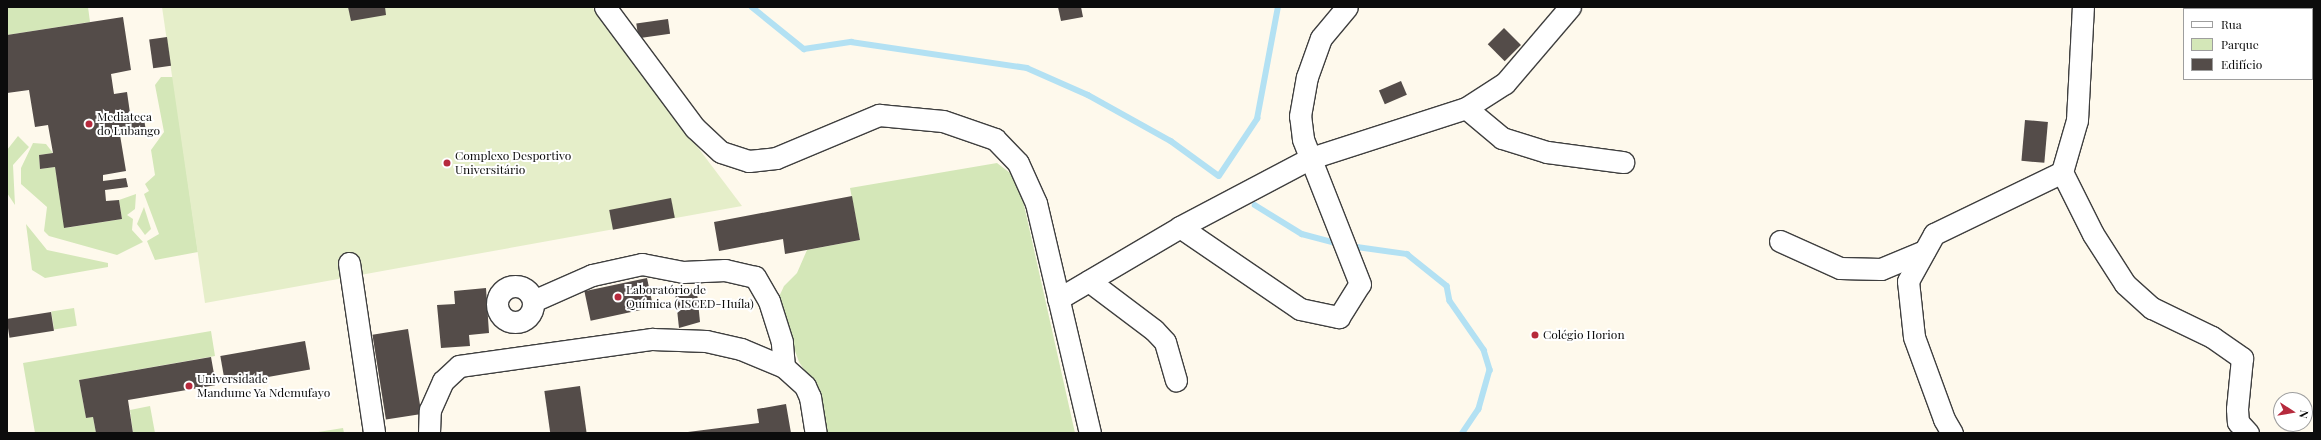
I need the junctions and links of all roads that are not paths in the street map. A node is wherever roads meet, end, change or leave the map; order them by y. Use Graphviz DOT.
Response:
graph roads {
  1 [pos="605,7"];
  2 [pos="1347,7"];
  3 [pos="1570,7"];
  4 [pos="2083,7"];
  5 [pos="1466,108"];
  6 [pos="1311,158"];
  7 [pos="1623,162"];
  8 [pos="2062,172"];
  9 [pos="1180,227"];
  10 [pos="1780,241"];
  11 [pos="1924,251"];
  12 [pos="348,263"];
  13 [pos="1089,281"];
  14 [pos="1058,299"];
  15 [pos="533,301"];
  16 [pos="784,367"];
  17 [pos="1176,380"];
  18 [pos="374,433"];
  19 [pos="429,433"];
  20 [pos="816,433"];
  21 [pos="1090,433"];
  22 [pos="1952,433"];
  23 [pos="2248,433"];
  1 -- 14 [label="street"];
  2 -- 6 [label="street"];
  3 -- 5 [label="street"];
  4 -- 8 [label="street"];
  5 -- 6 [label="street"];
  5 -- 7 [label="street"];
  6 -- 9 [label="street"];
  6 -- 9 [label="street"];
  8 -- 11 [label="street"];
  8 -- 23 [label="street"];
  9 -- 13 [label="street"];
  10 -- 11 [label="street"];
  11 -- 22 [label="street"];
  12 -- 18 [label="street"];
  13 -- 14 [label="street"];
  13 -- 17 [label="street"];
  14 -- 21 [label="street"];
  15 -- 16 [label="street"];
  16 -- 19 [label="street"];
  16 -- 20 [label="street"];
}
